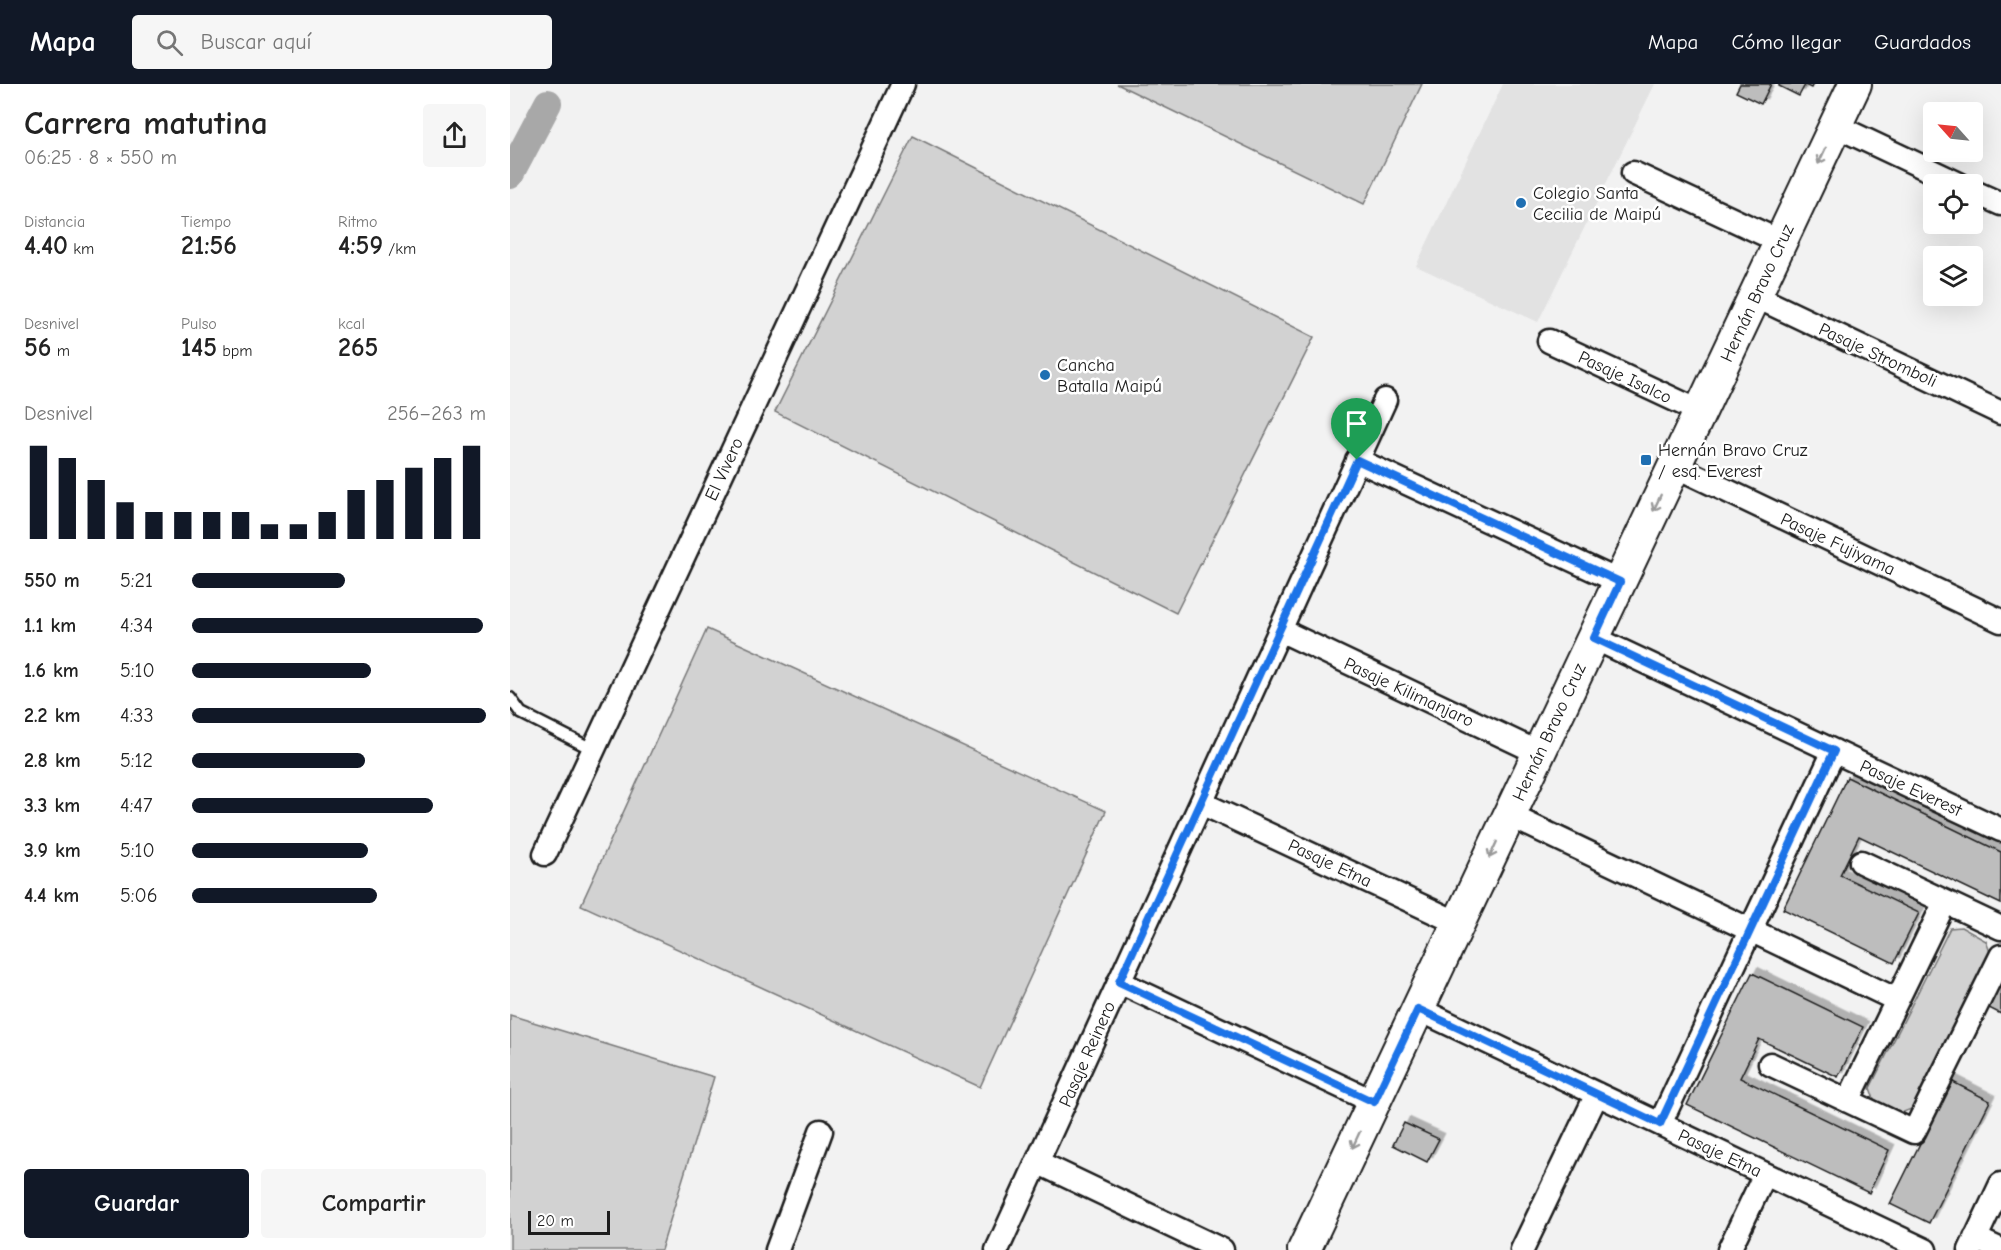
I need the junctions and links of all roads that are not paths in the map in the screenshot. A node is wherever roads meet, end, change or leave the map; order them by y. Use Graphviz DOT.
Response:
graph roads {
  1 [pos="903,84"];
  2 [pos="1856,84"];
  3 [pos="1836,126"];
  4 [pos="1633,173"];
  5 [pos="1938,174"];
  6 [pos="1983,196"];
  7 [pos="2001,204"];
  8 [pos="1781,242"];
  9 [pos="1755,296"];
  10 [pos="1549,341"];
  11 [pos="1385,399"];
  12 [pos="1701,412"];
  13 [pos="2001,413"];
  14 [pos="1357,460"];
  15 [pos="1675,466"];
  16 [pos="1620,582"];
  17 [pos="2001,621"];
  18 [pos="1280,630"];
  19 [pos="1594,638"];
  20 [pos="510,698"];
  21 [pos="594,750"];
  22 [pos="1834,751"];
  23 [pos="1539,753"];
  24 [pos="1201,803"];
  25 [pos="1509,815"];
  26 [pos="2000,828"];
  27 [pos="545,854"];
  28 [pos="1861,862"];
  29 [pos="1945,902"];
  30 [pos="1458,924"];
  31 [pos="2001,928"];
  32 [pos="1751,930"];
  33 [pos="2001,956"];
  34 [pos="1119,982"];
  35 [pos="1897,1000"];
  36 [pos="1418,1009"];
  37 [pos="1770,1064"];
  38 [pos="1597,1094"];
  39 [pos="1848,1101"];
  40 [pos="1374,1102"];
  41 [pos="1660,1124"];
  42 [pos="821,1131"];
  43 [pos="1037,1162"];
  44 [pos="1765,1174"];
  45 [pos="2001,1184"];
  46 [pos="1973,1244"];
  47 [pos="777,1250"];
  48 [pos="997,1250"];
  49 [pos="1222,1250"];
  50 [pos="1304,1250"];
  51 [pos="1522,1250"];
  52 [pos="1729,1250"];
  53 [pos="1925,1250"];
  54 [pos="2001,1250"];
  1 -- 21 [label="street, El Vivero"];
  2 -- 3 [label="main road, Hernán Bravo Cruz"];
  3 -- 5 [label="street"];
  3 -- 8 [label="main road, Hernán Bravo Cruz, one-way"];
  4 -- 8 [label="street"];
  6 -- 7 [label="street"];
  8 -- 9 [label="main road, Hernán Bravo Cruz"];
  9 -- 12 [label="main road, Hernán Bravo Cruz"];
  9 -- 13 [label="street, Pasaje Stromboli"];
  10 -- 12 [label="street, Pasaje Isalco"];
  11 -- 14 [label="street, Pasaje Reinero"];
  12 -- 15 [label="main road, Hernán Bravo Cruz"];
  14 -- 16 [label="street"];
  14 -- 18 [label="street, Pasaje Reinero"];
  15 -- 16 [label="main road, Hernán Bravo Cruz, one-way"];
  15 -- 17 [label="street, Pasaje Fujiyama"];
  16 -- 19 [label="main road, Hernán Bravo Cruz"];
  18 -- 23 [label="street, Pasaje Kilimanjaro"];
  18 -- 24 [label="street, Pasaje Reinero"];
  19 -- 22 [label="street, Pasaje Everest"];
  19 -- 23 [label="main road, Hernán Bravo Cruz"];
  20 -- 21 [label="lane"];
  21 -- 27 [label="street, El Vivero"];
  22 -- 26 [label="street, Pasaje Everest"];
  22 -- 32 [label="street"];
  23 -- 25 [label="main road, Hernán Bravo Cruz"];
  24 -- 30 [label="street, Pasaje Etna"];
  24 -- 34 [label="street, Pasaje Reinero"];
  25 -- 30 [label="main road, Hernán Bravo Cruz, one-way"];
  25 -- 32 [label="street"];
  28 -- 29 [label="street"];
  29 -- 31 [label="street"];
  29 -- 35 [label="street"];
  30 -- 36 [label="main road, Hernán Bravo Cruz"];
  32 -- 35 [label="street"];
  32 -- 41 [label="street"];
  33 -- 39 [label="street"];
  34 -- 40 [label="street"];
  34 -- 43 [label="street, Pasaje Reinero"];
  35 -- 39 [label="street"];
  36 -- 38 [label="street, Pasaje Etna"];
  36 -- 40 [label="main road, Hernán Bravo Cruz"];
  37 -- 39 [label="street"];
  38 -- 41 [label="street, Pasaje Etna"];
  38 -- 51 [label="street"];
  40 -- 50 [label="main road, Hernán Bravo Cruz, one-way"];
  41 -- 44 [label="street, Pasaje Etna"];
  42 -- 47 [label="street"];
  43 -- 48 [label="street, Pasaje Reinero"];
  43 -- 49 [label="street"];
  44 -- 52 [label="street"];
  44 -- 53 [label="street, Pasaje Etna"];
  45 -- 46 [label="street"];
  46 -- 54 [label="street"];
}
